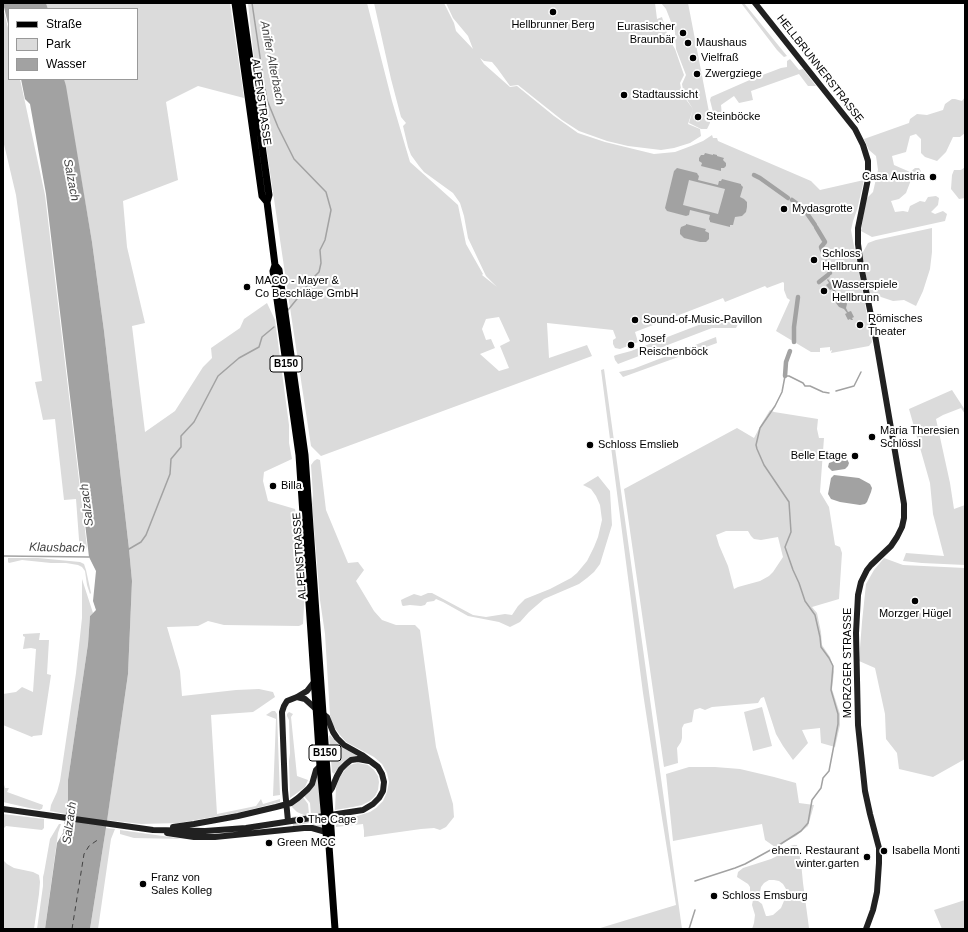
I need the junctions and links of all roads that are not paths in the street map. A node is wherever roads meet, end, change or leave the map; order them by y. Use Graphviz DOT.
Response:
graph roads {
  1 [pos="236,3"];
  2 [pos="242,3"];
  3 [pos="755,3"];
  4 [pos="267,202"];
  5 [pos="858,244"];
  6 [pos="275,265"];
  7 [pos="314,682"];
  8 [pos="298,697"];
  9 [pos="319,711"];
  10 [pos="371,761"];
  11 [pos="320,766"];
  12 [pos="328,794"];
  13 [pos="3,809"];
  14 [pos="288,821"];
  15 [pos="158,830"];
  16 [pos="326,832"];
  17 [pos="329,846"];
  18 [pos="335,929"];
  19 [pos="866,929"];
  1 -- 4 [label="main road, ALPENSTRASSE / B150"];
  2 -- 4 [label="main road, ALPENSTRASSE / B150"];
  3 -- 5 [label="street, HELLBRUNNERSTRASSE"];
  4 -- 6 [label="main road, ALPENSTRASSE / B150"];
  5 -- 19 [label="street, MORZGER STRASSE"];
  6 -- 7 [label="main road, ALPENSTRASSE / B150"];
  6 -- 9 [label="main road, ALPENSTRASSE / B150"];
  7 -- 8 [label="street"];
  7 -- 9 [label="main road, ALPENSTRASSE / B150"];
  8 -- 9 [label="street"];
  8 -- 14 [label="street"];
  9 -- 10 [label="street"];
  9 -- 11 [label="main road, ALPENSTRASSE / B150"];
  9 -- 12 [label="main road, ALPENSTRASSE / B150"];
  10 -- 12 [label="street"];
  10 -- 14 [label="street"];
  11 -- 15 [label="street"];
  11 -- 16 [label="main road, ALPENSTRASSE / B150"];
  12 -- 17 [label="main road, ALPENSTRASSE / B150"];
  13 -- 15 [label="street"];
  14 -- 15 [label="street"];
  15 -- 16 [label="street"];
  16 -- 17 [label="main road, ALPENSTRASSE / B150"];
  17 -- 18 [label="main road, ALPENSTRASSE / B150"];
}
